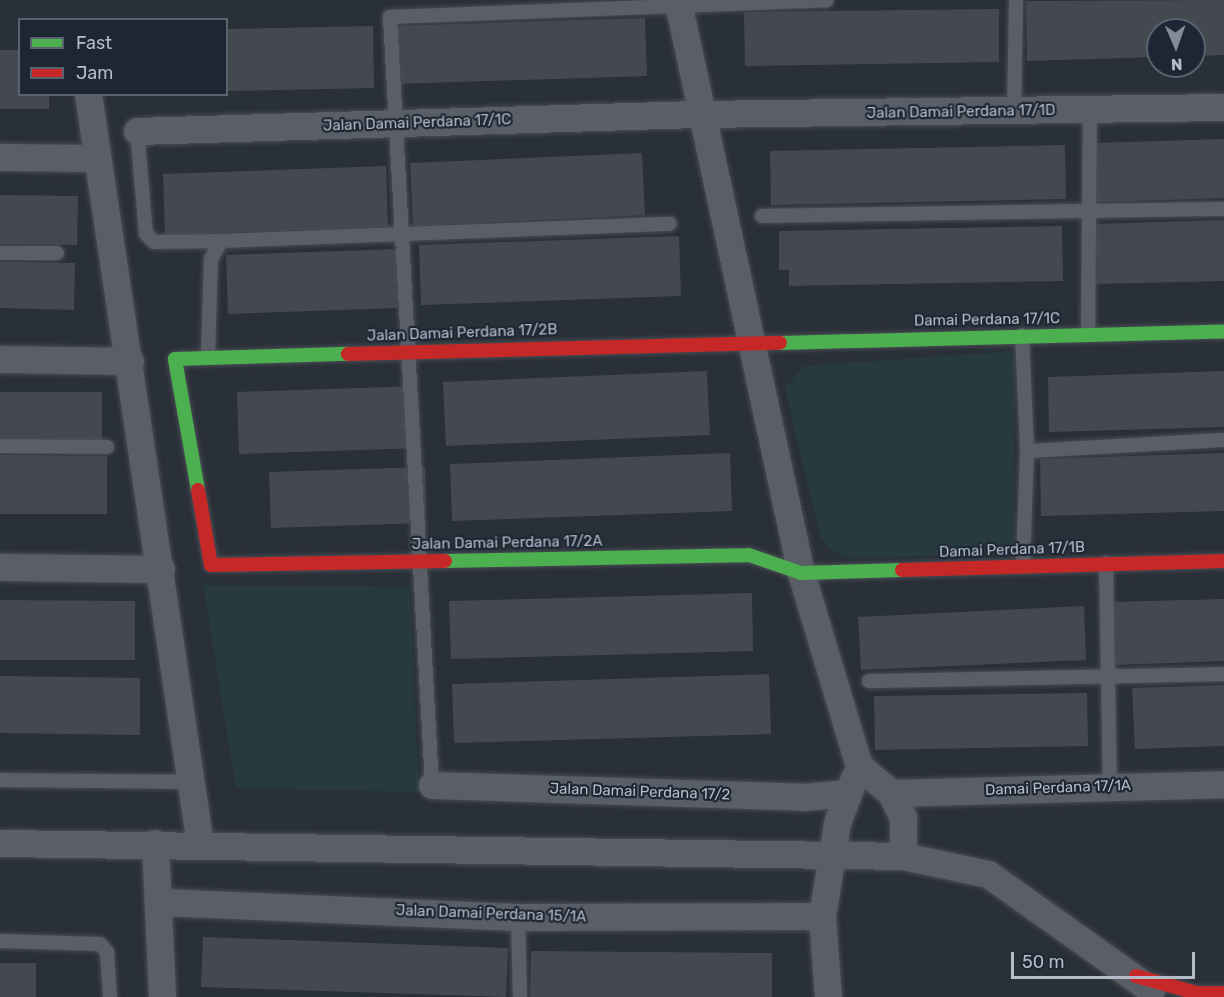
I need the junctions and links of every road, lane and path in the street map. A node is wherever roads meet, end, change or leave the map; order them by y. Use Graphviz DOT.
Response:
graph roads {
  1 [pos="827,0"];
  2 [pos="1016,0"];
  3 [pos="679,7"];
  4 [pos="88,96"];
  5 [pos="1224,107"];
  6 [pos="1090,111"];
  7 [pos="1014,113"];
  8 [pos="698,114"];
  9 [pos="395,123"];
  10 [pos="136,131"];
  11 [pos="0,158"];
  12 [pos="96,158"];
  13 [pos="1224,209"];
  14 [pos="1088,214"];
  15 [pos="762,216"];
  16 [pos="670,224"];
  17 [pos="401,238"];
  18 [pos="221,241"];
  19 [pos="0,253"];
  20 [pos="57,253"];
  21 [pos="1224,332"];
  22 [pos="1022,335"];
  23 [pos="1088,335"];
  24 [pos="750,340"];
  25 [pos="408,351"];
  26 [pos="208,358"];
  27 [pos="0,359"];
  28 [pos="130,361"];
  29 [pos="1224,440"];
  30 [pos="0,446"];
  31 [pos="107,447"];
  32 [pos="1027,451"];
  33 [pos="420,561"];
  34 [pos="1224,561"];
  35 [pos="1106,563"];
  36 [pos="211,565"];
  37 [pos="0,567"];
  38 [pos="1023,567"];
  39 [pos="161,569"];
  40 [pos="801,573"];
  41 [pos="1224,674"];
  42 [pos="1108,675"];
  43 [pos="869,681"];
  44 [pos="859,766"];
  45 [pos="0,780"];
  46 [pos="193,782"];
  47 [pos="1110,784"];
  48 [pos="1224,784"];
  49 [pos="432,785"];
  50 [pos="847,793"];
  51 [pos="891,793"];
  52 [pos="0,843"];
  53 [pos="155,843"];
  54 [pos="201,844"];
  55 [pos="903,856"];
  56 [pos="835,858"];
  57 [pos="160,902"];
  58 [pos="822,916"];
  59 [pos="518,917"];
  60 [pos="0,941"];
  61 [pos="1141,987"];
  62 [pos="1224,993"];
  63 [pos="110,997"];
  64 [pos="162,997"];
  65 [pos="520,997"];
  66 [pos="828,997"];
  67 [pos="1159,997"];
  1 -- 3 [label="lane"];
  2 -- 7 [label="lane"];
  3 -- 8 [label="street"];
  3 -- 9 [label="lane"];
  4 -- 12 [label="street"];
  5 -- 6 [label="street, Jalan Damai Perdana 17/1D"];
  6 -- 7 [label="street, Jalan Damai Perdana 17/1D"];
  6 -- 14 [label="lane"];
  7 -- 8 [label="street, Jalan Damai Perdana 17/1D"];
  8 -- 9 [label="street, Jalan Damai Perdana 17/1C"];
  8 -- 24 [label="street"];
  9 -- 10 [label="street, Jalan Damai Perdana 17/1C"];
  9 -- 17 [label="lane"];
  10 -- 18 [label="lane"];
  11 -- 12 [label="street"];
  12 -- 28 [label="street"];
  13 -- 14 [label="lane"];
  14 -- 15 [label="lane"];
  14 -- 23 [label="lane"];
  16 -- 17 [label="lane"];
  17 -- 18 [label="lane"];
  17 -- 25 [label="lane"];
  18 -- 26 [label="lane"];
  19 -- 20 [label="lane"];
  21 -- 23 [label="street, Damai Perdana 17/1C"];
  22 -- 23 [label="street, Damai Perdana 17/1C"];
  22 -- 24 [label="street, Damai Perdana 17/1C"];
  22 -- 32 [label="lane"];
  24 -- 25 [label="street, Jalan Damai Perdana 17/2B"];
  24 -- 40 [label="street"];
  25 -- 26 [label="street, Jalan Damai Perdana 17/2B"];
  25 -- 33 [label="lane"];
  26 -- 36 [label="street, Jalan Damai Perdana 17/2B"];
  27 -- 28 [label="street"];
  28 -- 39 [label="street"];
  29 -- 32 [label="lane"];
  30 -- 31 [label="lane"];
  32 -- 38 [label="lane"];
  33 -- 36 [label="street, Jalan Damai Perdana 17/2A"];
  33 -- 40 [label="street, Jalan Damai Perdana 17/2A"];
  33 -- 49 [label="lane"];
  34 -- 35 [label="street, Damai Perdana 17/1B"];
  35 -- 38 [label="street, Damai Perdana 17/1B"];
  35 -- 42 [label="lane"];
  37 -- 39 [label="street"];
  38 -- 40 [label="street, Damai Perdana 17/1B"];
  39 -- 46 [label="street"];
  40 -- 44 [label="street"];
  41 -- 42 [label="lane"];
  42 -- 43 [label="lane"];
  42 -- 47 [label="lane"];
  44 -- 50 [label="street"];
  44 -- 51 [label="street"];
  45 -- 46 [label="lane"];
  46 -- 54 [label="street"];
  47 -- 48 [label="street, Damai Perdana 17/1A"];
  47 -- 51 [label="street, Damai Perdana 17/1A"];
  49 -- 50 [label="street, Jalan Damai Perdana 17/2"];
  50 -- 56 [label="street"];
  51 -- 55 [label="street"];
  52 -- 53 [label="street"];
  53 -- 54 [label="street"];
  53 -- 57 [label="street"];
  54 -- 56 [label="street"];
  55 -- 56 [label="street"];
  55 -- 61 [label="street"];
  56 -- 58 [label="street"];
  57 -- 59 [label="street, Jalan Damai Perdana 15/1A"];
  57 -- 64 [label="street"];
  58 -- 59 [label="street, Jalan Damai Perdana 15/1A"];
  58 -- 66 [label="street"];
  59 -- 65 [label="lane"];
  60 -- 63 [label="lane"];
  61 -- 62 [label="street"];
  61 -- 67 [label="street"];
}
